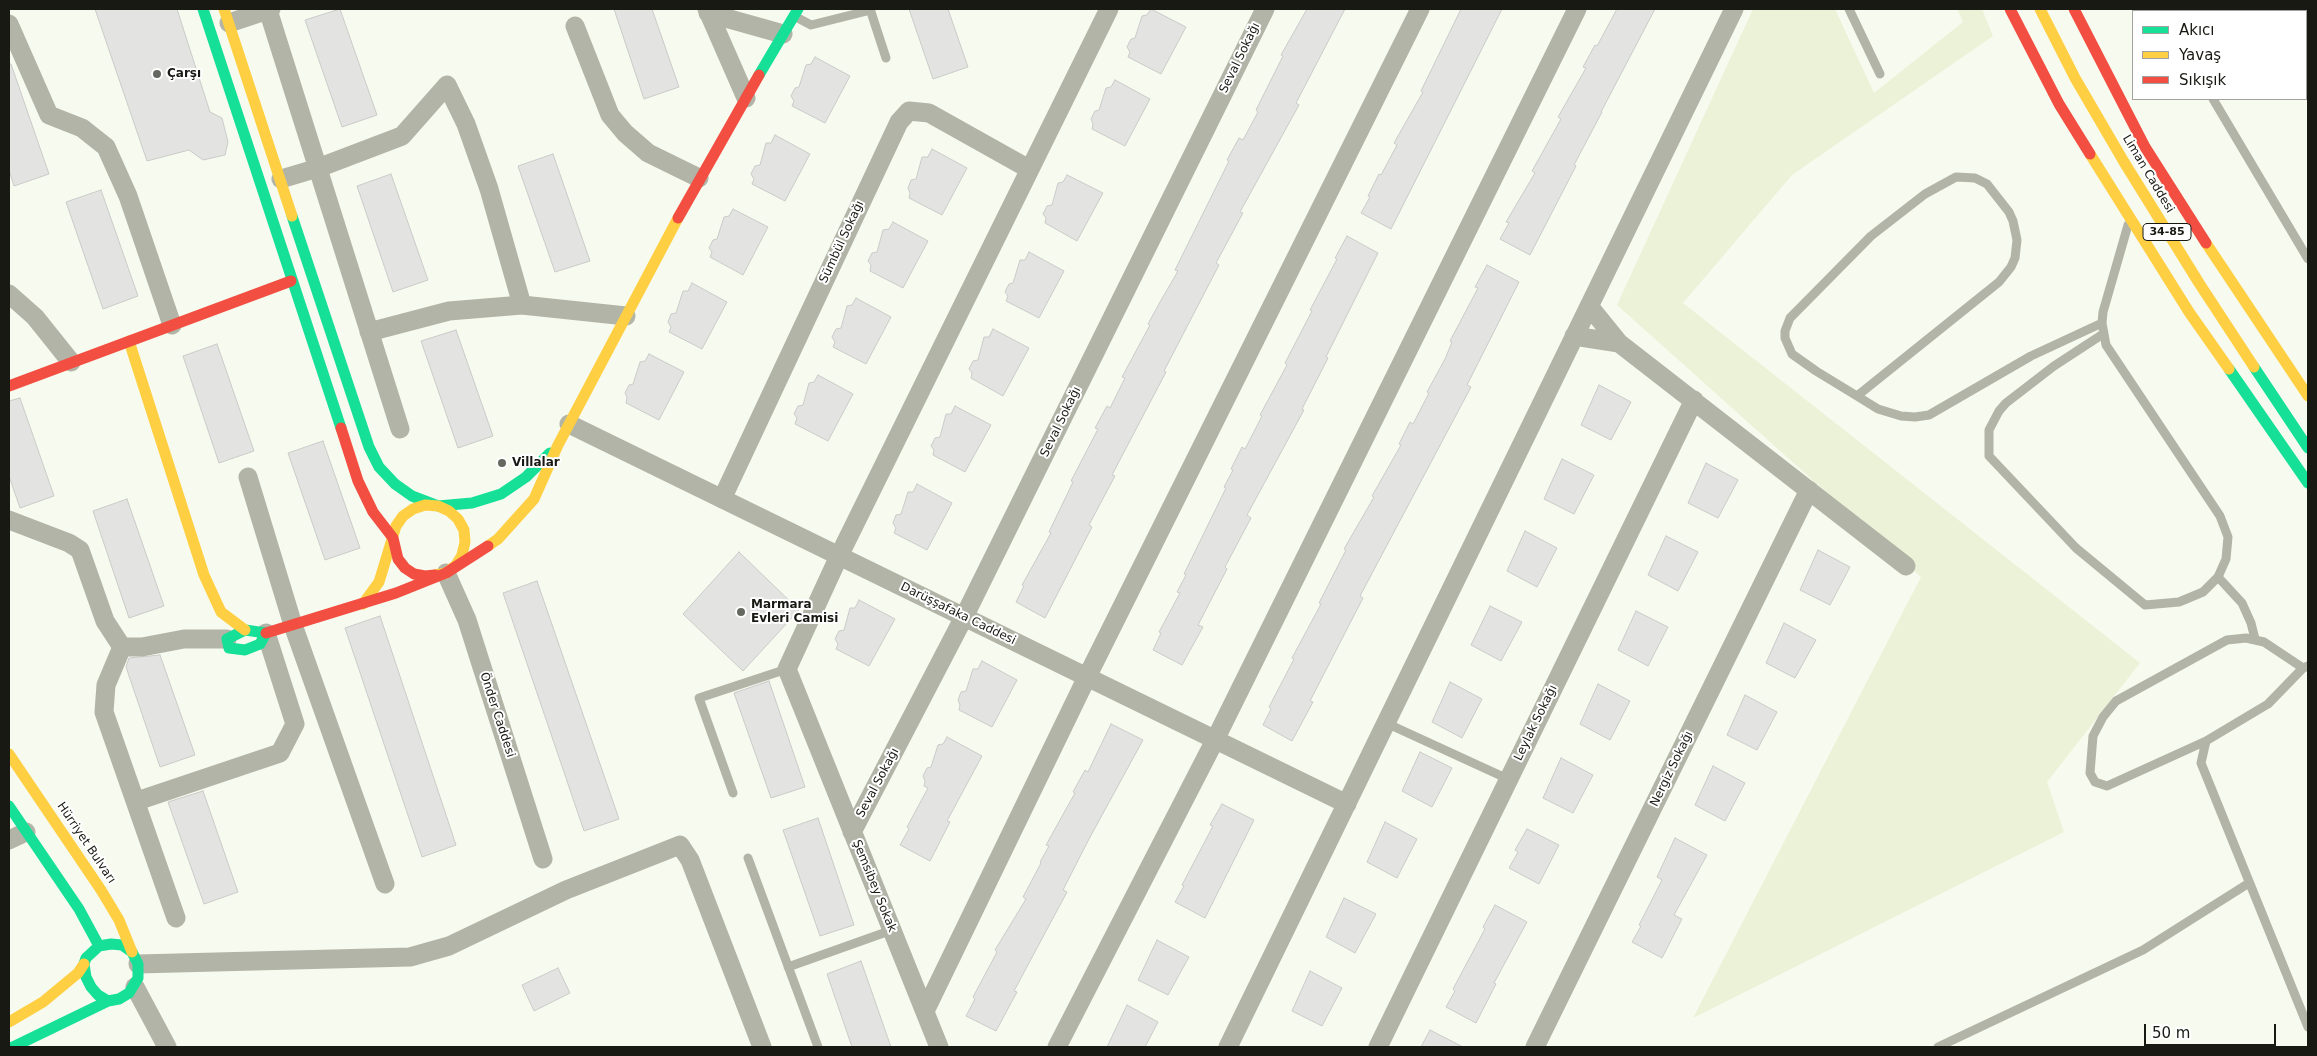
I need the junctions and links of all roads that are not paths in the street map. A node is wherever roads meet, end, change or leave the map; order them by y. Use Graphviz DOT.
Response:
graph roads {
  1 [pos="203,9"];
  2 [pos="269,9"];
  3 [pos="871,9"];
  4 [pos="1109,9"];
  5 [pos="1265,9"];
  6 [pos="1420,9"];
  7 [pos="1577,9"];
  8 [pos="1734,9"];
  9 [pos="1849,9"];
  10 [pos="2010,9"];
  11 [pos="2040,9"];
  12 [pos="2074,9"];
  13 [pos="708,11"];
  14 [pos="796,12"];
  15 [pos="227,16"];
  16 [pos="9,24"];
  17 [pos="575,26"];
  18 [pos="783,34"];
  19 [pos="886,58"];
  20 [pos="1880,74"];
  21 [pos="746,98"];
  22 [pos="2215,100"];
  23 [pos="318,168"];
  24 [pos="1030,169"];
  25 [pos="699,178"];
  26 [pos="281,179"];
  27 [pos="2131,220"];
  28 [pos="2308,259"];
  29 [pos="291,281"];
  30 [pos="9,294"];
  31 [pos="522,306"];
  32 [pos="1589,306"];
  33 [pos="626,316"];
  34 [pos="2102,323"];
  35 [pos="172,325"];
  36 [pos="369,332"];
  37 [pos="2103,334"];
  38 [pos="1574,336"];
  39 [pos="129,341"];
  40 [pos="1619,343"];
  41 [pos="71,362"];
  42 [pos="9,386"];
  43 [pos="1857,396"];
  44 [pos="2308,396"];
  45 [pos="1694,400"];
  46 [pos="569,424"];
  47 [pos="400,429"];
  48 [pos="558,445"];
  49 [pos="2308,448"];
  50 [pos="248,477"];
  51 [pos="2308,483"];
  52 [pos="1809,490"];
  53 [pos="722,499"];
  54 [pos="438,506"];
  55 [pos="9,520"];
  56 [pos="393,538"];
  57 [pos="839,556"];
  58 [pos="1906,566"];
  59 [pos="446,573"];
  60 [pos="2218,576"];
  61 [pos="363,604"];
  62 [pos="964,617"];
  63 [pos="293,626"];
  64 [pos="245,630"];
  65 [pos="266,633"];
  66 [pos="227,639"];
  67 [pos="2255,639"];
  68 [pos="122,647"];
  69 [pos="2306,667"];
  70 [pos="787,669"];
  71 [pos="1087,677"];
  72 [pos="1386,723"];
  73 [pos="1215,740"];
  74 [pos="2206,741"];
  75 [pos="9,754"];
  76 [pos="1508,780"];
  77 [pos="733,793"];
  78 [pos="136,800"];
  79 [pos="1346,804"];
  80 [pos="9,806"];
  81 [pos="26,832"];
  82 [pos="852,832"];
  83 [pos="9,840"];
  84 [pos="748,858"];
  85 [pos="543,859"];
  86 [pos="2250,883"];
  87 [pos="385,884"];
  88 [pos="176,918"];
  89 [pos="892,930"];
  90 [pos="99,946"];
  91 [pos="135,958"];
  92 [pos="84,964"];
  93 [pos="788,967"];
  94 [pos="135,986"];
  95 [pos="108,1001"];
  96 [pos="924,1011"];
  97 [pos="9,1022"];
  98 [pos="2308,1027"];
  99 [pos="13,1047"];
  100 [pos="167,1047"];
  101 [pos="762,1047"];
  102 [pos="818,1047"];
  103 [pos="939,1047"];
  104 [pos="1057,1047"];
  105 [pos="1228,1047"];
  106 [pos="1378,1047"];
  107 [pos="1535,1047"];
  108 [pos="1938,1047"];
  1 -- 29 [label="main road"];
  2 -- 15 [label="street"];
  2 -- 23 [label="street"];
  3 -- 14 [label="lane"];
  3 -- 19 [label="lane"];
  4 -- 24 [label="street"];
  5 -- 62 [label="street, Seval Sokağı"];
  6 -- 71 [label="street"];
  7 -- 73 [label="street"];
  8 -- 32 [label="street"];
  9 -- 20 [label="lane"];
  10 -- 27 [label="main road"];
  11 -- 49 [label="main road, Liman Caddesi / 34-85"];
  12 -- 44 [label="main road, Liman Caddesi / 34-85"];
  13 -- 18 [label="street"];
  13 -- 21 [label="street"];
  14 -- 18 [label="main road"];
  15 -- 26 [label="main road"];
  16 -- 35 [label="street"];
  17 -- 25 [label="street"];
  18 -- 21 [label="main road"];
  21 -- 25 [label="main road"];
  22 -- 28 [label="lane"];
  23 -- 26 [label="street"];
  23 -- 31 [label="street"];
  23 -- 36 [label="street"];
  24 -- 53 [label="street, Sümbül Sokağı"];
  24 -- 57 [label="street"];
  25 -- 33 [label="main road"];
  26 -- 54 [label="main road"];
  27 -- 34 [label="lane"];
  27 -- 51 [label="main road"];
  29 -- 35 [label="main road"];
  29 -- 56 [label="main road"];
  30 -- 41 [label="street"];
  31 -- 33 [label="street"];
  31 -- 36 [label="street"];
  32 -- 38 [label="street"];
  32 -- 40 [label="street"];
  33 -- 46 [label="main road"];
  34 -- 37 [label="lane"];
  34 -- 43 [label="lane"];
  35 -- 39 [label="main road"];
  36 -- 47 [label="street"];
  37 -- 60 [label="lane"];
  37 -- 60 [label="lane"];
  38 -- 40 [label="street"];
  38 -- 72 [label="street"];
  39 -- 41 [label="main road"];
  39 -- 64 [label="main road"];
  40 -- 45 [label="street"];
  41 -- 42 [label="main road"];
  43 -- 43 [label="lane"];
  45 -- 52 [label="street"];
  45 -- 76 [label="street, Leylak Sokağı"];
  46 -- 48 [label="main road"];
  46 -- 53 [label="street, Darüşşafaka Caddesi"];
  48 -- 54 [label="main road"];
  48 -- 59 [label="main road"];
  50 -- 63 [label="street"];
  52 -- 58 [label="street"];
  52 -- 107 [label="street, Nergiz Sokağı"];
  53 -- 57 [label="street, Darüşşafaka Caddesi"];
  54 -- 56 [label="main road"];
  54 -- 59 [label="main road"];
  55 -- 68 [label="street"];
  56 -- 59 [label="main road"];
  56 -- 61 [label="main road"];
  57 -- 62 [label="street, Darüşşafaka Caddesi"];
  57 -- 70 [label="street"];
  59 -- 61 [label="main road"];
  59 -- 85 [label="street, Önder Caddesi"];
  60 -- 67 [label="lane"];
  61 -- 63 [label="main road"];
  62 -- 71 [label="street, Darüşşafaka Caddesi"];
  62 -- 82 [label="street, Seval Sokağı"];
  63 -- 65 [label="main road"];
  63 -- 87 [label="street"];
  64 -- 65 [label="main road"];
  64 -- 66 [label="main road"];
  65 -- 66 [label="main road"];
  65 -- 78 [label="street"];
  66 -- 68 [label="street"];
  67 -- 69 [label="lane"];
  67 -- 74 [label="lane"];
  68 -- 78 [label="street"];
  69 -- 74 [label="lane"];
  70 -- 77 [label="lane"];
  70 -- 82 [label="street, Şemsibey Sokak"];
  71 -- 73 [label="street, Darüşşafaka Caddesi"];
  71 -- 96 [label="street"];
  72 -- 76 [label="lane"];
  72 -- 79 [label="street"];
  73 -- 79 [label="street, Darüşşafaka Caddesi"];
  73 -- 104 [label="street"];
  74 -- 86 [label="lane"];
  75 -- 91 [label="main road, Hürriyet Bulvarı"];
  76 -- 106 [label="street, Leylak Sokağı"];
  78 -- 88 [label="street"];
  79 -- 105 [label="street"];
  80 -- 81 [label="main road"];
  81 -- 83 [label="street"];
  81 -- 90 [label="main road"];
  82 -- 89 [label="street, Şemsibey Sokak"];
  84 -- 93 [label="lane"];
  86 -- 98 [label="lane"];
  86 -- 108 [label="lane"];
  89 -- 93 [label="lane"];
  89 -- 96 [label="street, Şemsibey Sokak"];
  90 -- 91 [label="main road"];
  90 -- 92 [label="main road"];
  91 -- 94 [label="main road"];
  91 -- 101 [label="street"];
  92 -- 95 [label="main road"];
  92 -- 97 [label="main road"];
  93 -- 102 [label="lane"];
  94 -- 95 [label="main road"];
  94 -- 100 [label="street"];
  95 -- 99 [label="main road"];
  96 -- 103 [label="street, Şemsibey Sokak"];
}
